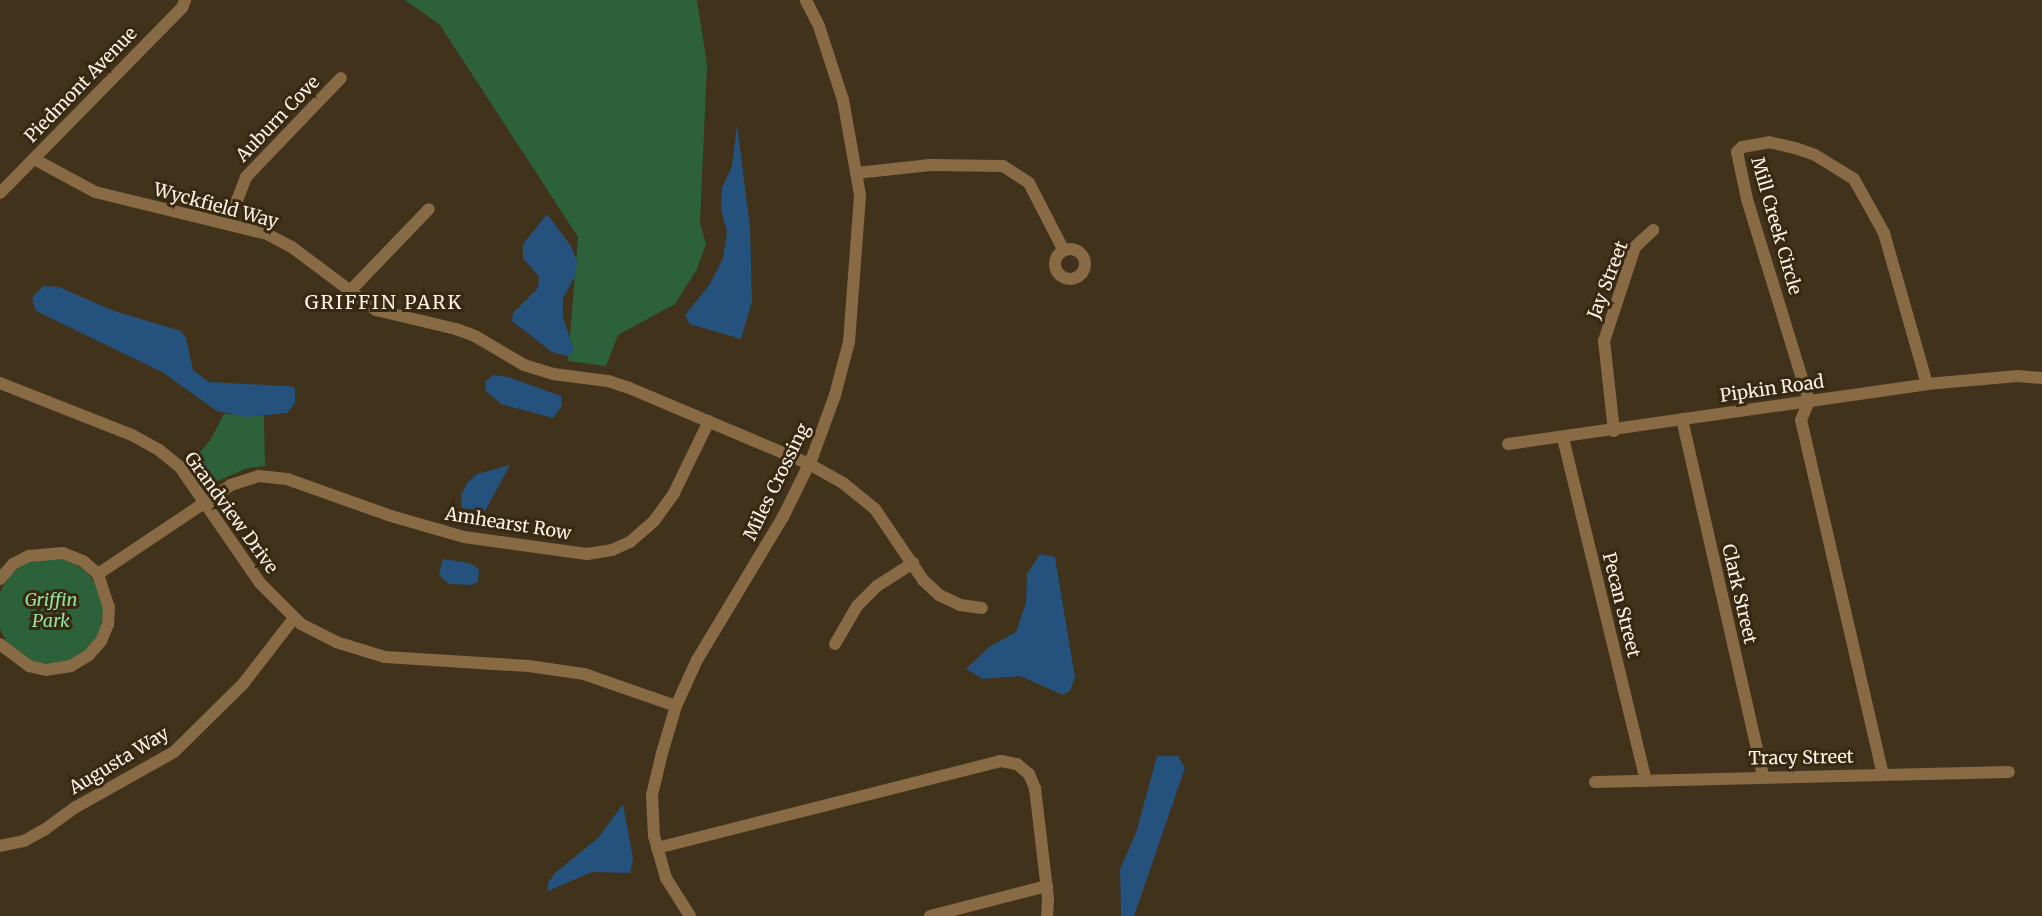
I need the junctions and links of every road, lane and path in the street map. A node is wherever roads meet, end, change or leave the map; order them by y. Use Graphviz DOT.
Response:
graph roads {
  1 [pos="185,0"];
  2 [pos="806,0"];
  3 [pos="341,78"];
  4 [pos="34,159"];
  5 [pos="856,173"];
  6 [pos="0,193"];
  7 [pos="429,209"];
  8 [pos="228,224"];
  9 [pos="1653,230"];
  10 [pos="1063,251"];
  11 [pos="349,292"];
  12 [pos="2042,378"];
  13 [pos="0,383"];
  14 [pos="1927,384"];
  15 [pos="1809,401"];
  16 [pos="1682,419"];
  17 [pos="709,421"];
  18 [pos="1614,431"];
  19 [pos="1563,438"];
  20 [pos="1508,444"];
  21 [pos="809,464"];
  22 [pos="205,502"];
  23 [pos="913,563"];
  24 [pos="98,574"];
  25 [pos="0,579"];
  26 [pos="982,608"];
  27 [pos="294,618"];
  28 [pos="0,644"];
  29 [pos="835,644"];
  30 [pos="676,706"];
  31 [pos="2009,772"];
  32 [pos="1883,775"];
  33 [pos="1763,776"];
  34 [pos="1646,780"];
  35 [pos="1595,782"];
  36 [pos="0,846"];
  37 [pos="657,848"];
  38 [pos="1046,886"];
  39 [pos="690,916"];
  40 [pos="930,916"];
  41 [pos="1047,916"];
  1 -- 4 [label="street, Piedmont Avenue"];
  2 -- 5 [label="street, Miles Crossing"];
  3 -- 8 [label="street, Auburn Cove"];
  4 -- 6 [label="street, Piedmont Avenue"];
  4 -- 8 [label="street, Wyckfield Way"];
  5 -- 10 [label="street"];
  5 -- 21 [label="street, Miles Crossing"];
  7 -- 11 [label="street"];
  8 -- 11 [label="street, Wyckfield Way"];
  9 -- 18 [label="street, Jay Street"];
  11 -- 17 [label="street, Wyckfield Way"];
  12 -- 14 [label="street, Pipkin Road"];
  13 -- 22 [label="street, Grandview Drive"];
  14 -- 15 [label="street, Pipkin Road"];
  14 -- 15 [label="street, Mill Creek Circle"];
  15 -- 16 [label="street, Pipkin Road"];
  15 -- 32 [label="street"];
  16 -- 18 [label="street, Pipkin Road"];
  16 -- 33 [label="street, Clark Street"];
  17 -- 21 [label="street, Wyckfield Way"];
  17 -- 22 [label="street, Amhearst Row"];
  18 -- 19 [label="street, Pipkin Road"];
  19 -- 20 [label="street, Pipkin Road"];
  19 -- 34 [label="street, Pecan Street"];
  21 -- 23 [label="street, Wyckfield Way"];
  21 -- 30 [label="street, Miles Crossing"];
  22 -- 24 [label="street, Amhearst Row"];
  22 -- 27 [label="street, Grandview Drive"];
  23 -- 26 [label="street, Wyckfield Way"];
  23 -- 29 [label="street"];
  24 -- 25 [label="street"];
  24 -- 28 [label="street"];
  27 -- 30 [label="street, Grandview Drive"];
  27 -- 36 [label="street, Augusta Way"];
  30 -- 37 [label="street, Miles Crossing"];
  31 -- 32 [label="street, Tracy Street"];
  32 -- 33 [label="street, Tracy Street"];
  33 -- 34 [label="street, Tracy Street"];
  34 -- 35 [label="street, Tracy Street"];
  37 -- 38 [label="street"];
  37 -- 39 [label="street, Miles Crossing"];
  38 -- 40 [label="street"];
  38 -- 41 [label="street"];
}
